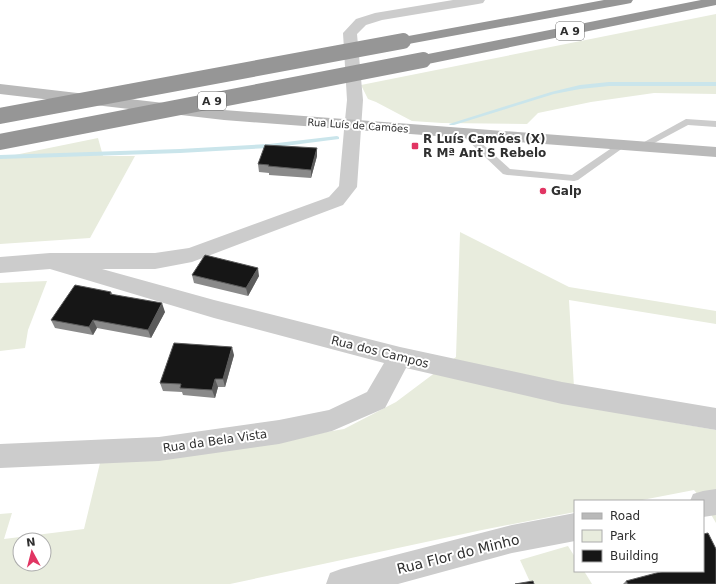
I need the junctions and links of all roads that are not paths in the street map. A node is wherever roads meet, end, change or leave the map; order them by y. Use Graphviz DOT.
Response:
graph roads {
  1 [pos="478,0"];
  2 [pos="626,0"];
  3 [pos="716,1"];
  4 [pos="0,89"];
  5 [pos="0,116"];
  6 [pos="354,124"];
  7 [pos="716,124"];
  8 [pos="464,132"];
  9 [pos="0,142"];
  10 [pos="622,145"];
  11 [pos="642,146"];
  12 [pos="716,152"];
  13 [pos="50,261"];
  14 [pos="0,266"];
  15 [pos="400,357"];
  16 [pos="716,419"];
  17 [pos="0,456"];
  18 [pos="716,502"];
  19 [pos="704,504"];
  20 [pos="574,527"];
  21 [pos="341,584"];
  1 -- 6 [label="street"];
  2 -- 5 [label="highway, A 9, bridge"];
  3 -- 9 [label="highway, A 9, bridge"];
  4 -- 6 [label="main road, Rua Luís de Camões"];
  6 -- 8 [label="main road, Rua Luís de Camões"];
  6 -- 13 [label="street"];
  7 -- 11 [label="lane"];
  8 -- 10 [label="main road, Rua Luís de Camões"];
  8 -- 10 [label="lane"];
  10 -- 11 [label="main road, Rua Luís de Camões"];
  11 -- 12 [label="main road, Rua Luís de Camões"];
  13 -- 14 [label="street"];
  13 -- 15 [label="street, Rua dos Campos"];
  15 -- 16 [label="street, Rua dos Campos"];
  15 -- 17 [label="street, Rua da Bela Vista"];
  18 -- 19 [label="street"];
  20 -- 21 [label="street, Rua Flor do Minho"];
}
